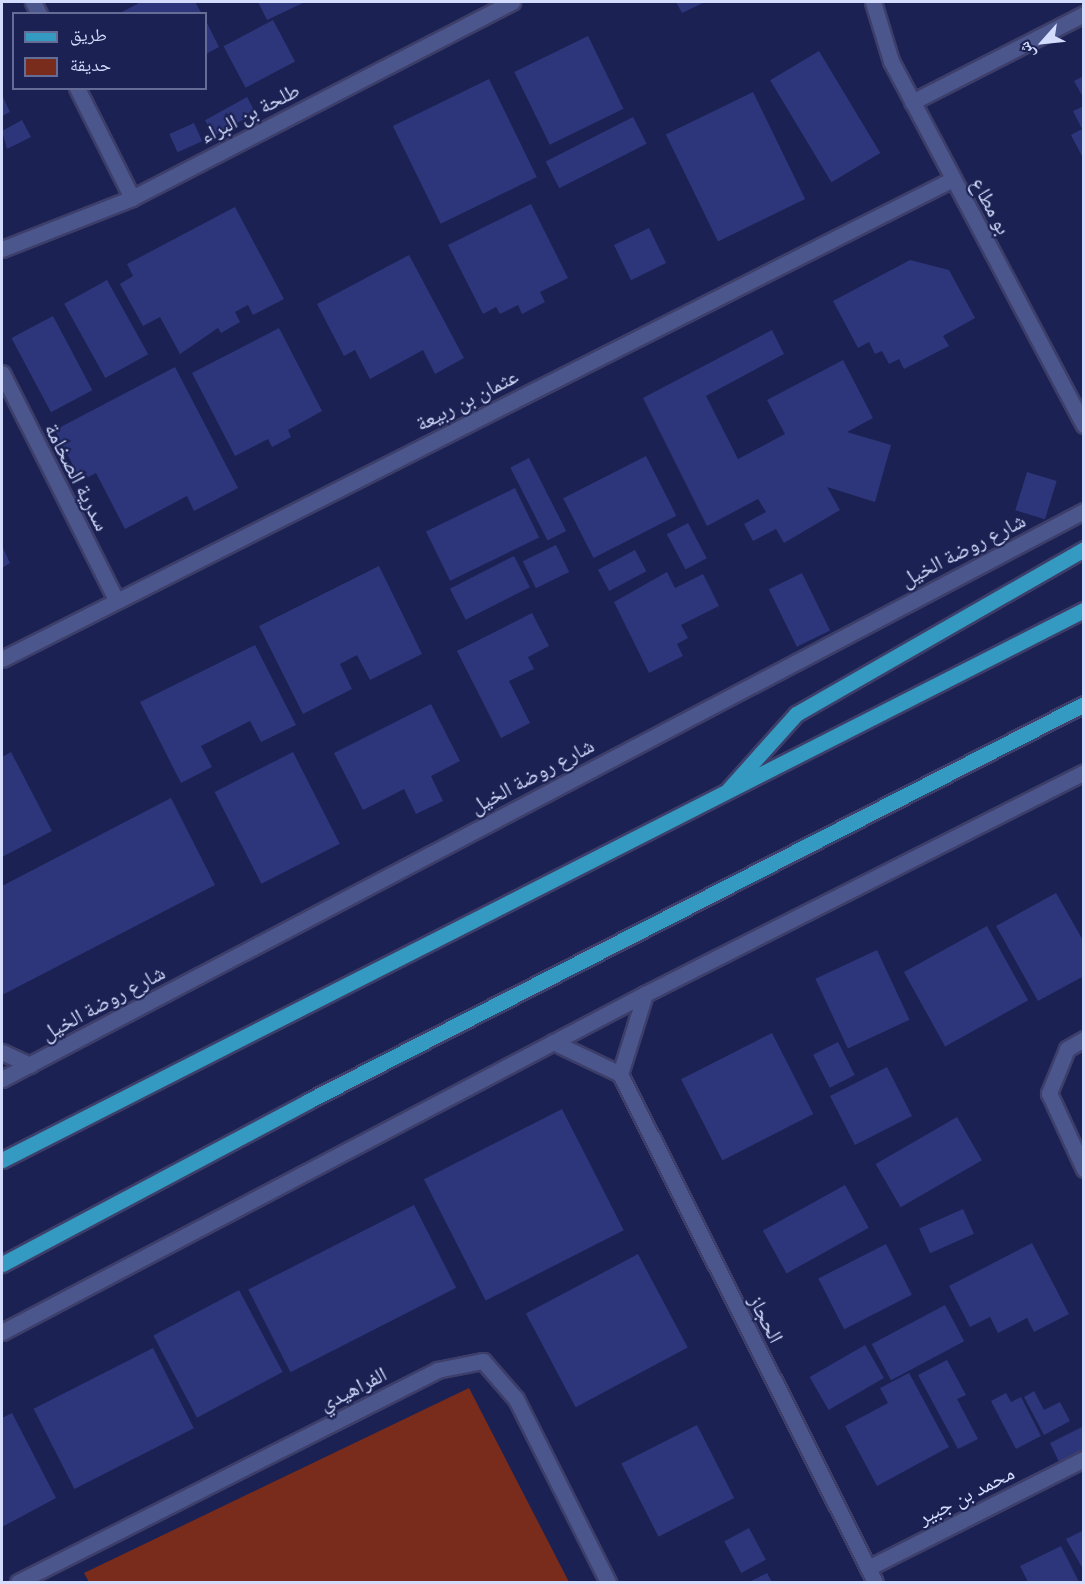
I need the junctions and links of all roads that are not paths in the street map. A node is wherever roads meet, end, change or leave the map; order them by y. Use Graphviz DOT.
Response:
graph roads {
  1 [pos="512,2"];
  2 [pos="873,2"];
  3 [pos="1083,14"];
  4 [pos="78,90"];
  5 [pos="912,102"];
  6 [pos="953,179"];
  7 [pos="132,198"];
  8 [pos="2,249"];
  9 [pos="2,374"];
  10 [pos="1083,425"];
  11 [pos="1083,512"];
  12 [pos="1083,549"];
  13 [pos="116,600"];
  14 [pos="1083,610"];
  15 [pos="2,659"];
  16 [pos="1083,704"];
  17 [pos="1083,772"];
  18 [pos="727,792"];
  19 [pos="645,994"];
  20 [pos="1083,1039"];
  21 [pos="553,1042"];
  22 [pos="2,1052"];
  23 [pos="30,1065"];
  24 [pos="620,1074"];
  25 [pos="2,1079"];
  26 [pos="2,1160"];
  27 [pos="1083,1169"];
  28 [pos="2,1264"];
  29 [pos="2,1332"];
  30 [pos="1083,1459"];
  31 [pos="868,1568"];
  32 [pos="18,1582"];
  33 [pos="608,1582"];
  34 [pos="875,1582"];
  1 -- 7 [label="street, طلحة بن البراء"];
  2 -- 5 [label="street, بو مطاع"];
  3 -- 5 [label="street"];
  4 -- 7 [label="street"];
  5 -- 6 [label="street, بو مطاع"];
  6 -- 10 [label="street, بو مطاع"];
  6 -- 13 [label="street, عثمان بن ربيعة"];
  7 -- 8 [label="street, طلحة بن البراء"];
  9 -- 13 [label="street, سدرية الصخامة"];
  11 -- 23 [label="street, شارع روضة الخيل"];
  12 -- 18 [label="main road"];
  13 -- 15 [label="street, عثمان بن ربيعة"];
  14 -- 18 [label="main road"];
  16 -- 28 [label="main road"];
  17 -- 19 [label="street"];
  18 -- 26 [label="main road"];
  19 -- 21 [label="street"];
  19 -- 24 [label="street"];
  20 -- 27 [label="street"];
  21 -- 24 [label="street"];
  21 -- 29 [label="street"];
  22 -- 23 [label="street"];
  23 -- 25 [label="street, شارع روضة الخيل"];
  24 -- 31 [label="street, الحجاز"];
  30 -- 31 [label="street, محمد بن جبير"];
  31 -- 34 [label="street, الحجاز"];
  32 -- 33 [label="street, الفراهيدي"];
}
